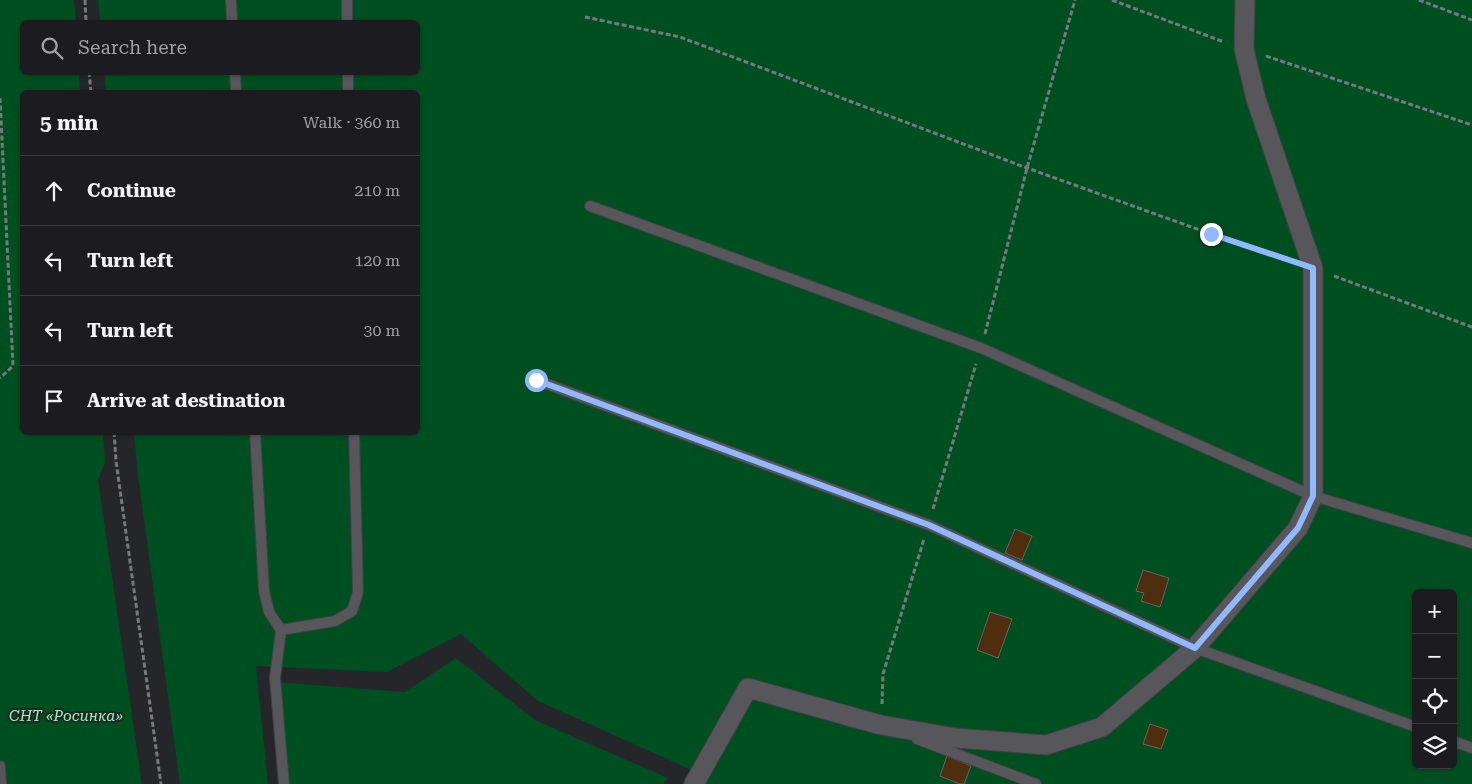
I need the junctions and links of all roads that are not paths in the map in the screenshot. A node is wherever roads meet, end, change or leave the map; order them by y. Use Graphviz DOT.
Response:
graph roads {
  1 [pos="231,0"];
  2 [pos="347,0"];
  3 [pos="1245,0"];
  4 [pos="232,20"];
  5 [pos="347,20"];
  6 [pos="235,75"];
  7 [pos="348,75"];
  8 [pos="236,90"];
  9 [pos="348,90"];
  10 [pos="590,206"];
  11 [pos="536,380"];
  12 [pos="255,435"];
  13 [pos="354,435"];
  14 [pos="1313,496"];
  15 [pos="1472,544"];
  16 [pos="281,630"];
  17 [pos="1195,648"];
  18 [pos="881,725"];
  19 [pos="1412,726"];
  20 [pos="1457,742"];
  21 [pos="1472,748"];
  22 [pos="0,766"];
  23 [pos="1,784"];
  24 [pos="284,784"];
  25 [pos="694,784"];
  26 [pos="1036,784"];
  1 -- 4 [label="lane"];
  2 -- 5 [label="lane"];
  3 -- 14 [label="street"];
  6 -- 8 [label="lane"];
  7 -- 9 [label="lane"];
  10 -- 14 [label="lane"];
  11 -- 17 [label="lane"];
  12 -- 16 [label="lane"];
  13 -- 16 [label="lane"];
  14 -- 15 [label="lane"];
  14 -- 17 [label="street"];
  16 -- 24 [label="lane"];
  17 -- 18 [label="street"];
  17 -- 19 [label="lane"];
  18 -- 25 [label="street"];
  18 -- 26 [label="lane"];
  20 -- 21 [label="lane"];
  22 -- 23 [label="lane"];
}
